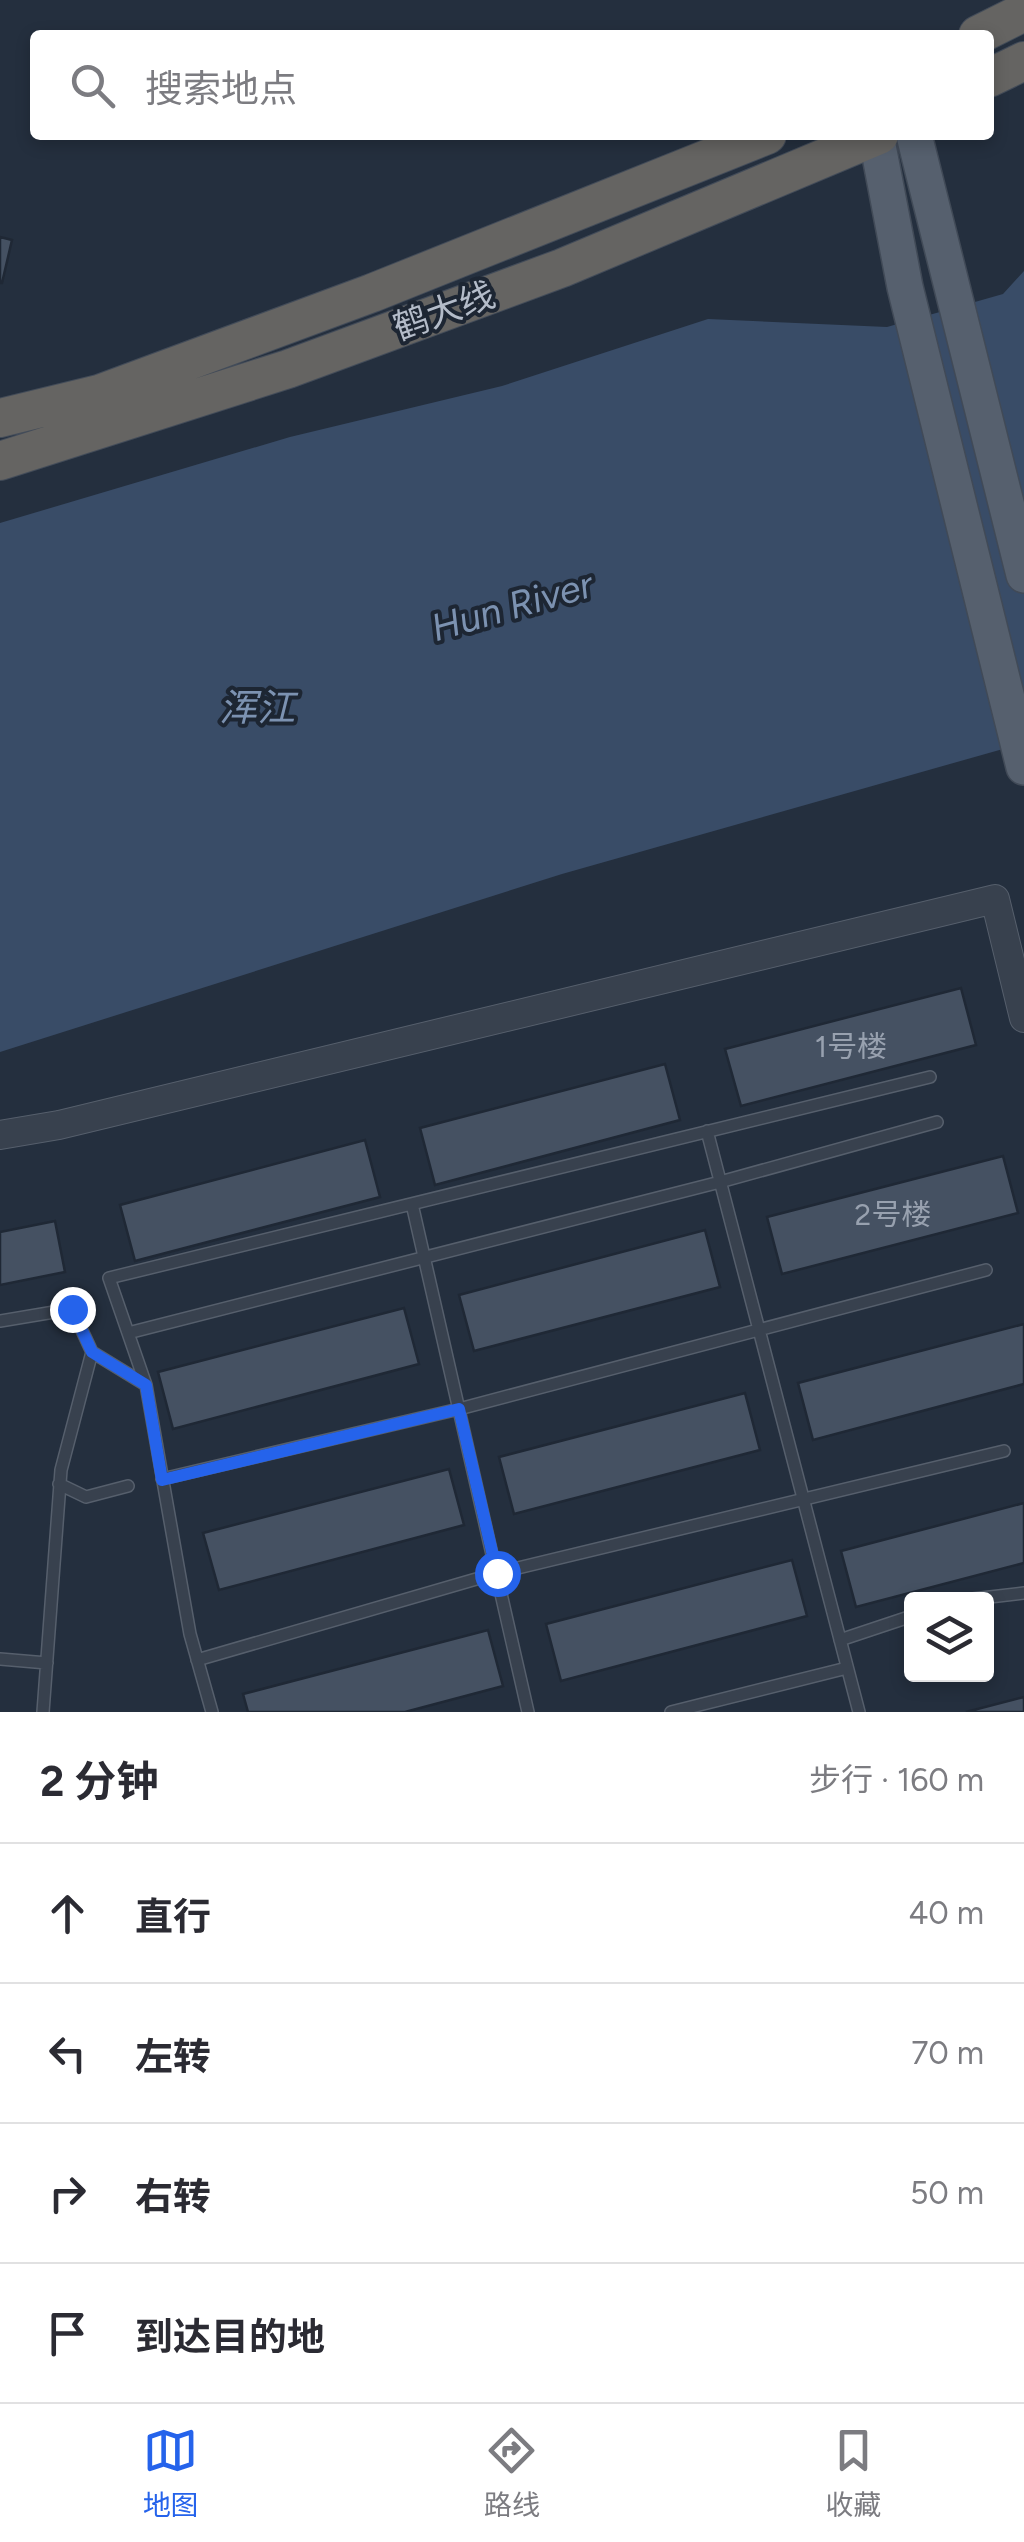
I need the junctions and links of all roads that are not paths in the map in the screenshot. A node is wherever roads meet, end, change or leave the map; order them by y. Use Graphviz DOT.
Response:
graph roads {
  1 [pos="1024,12"];
  2 [pos="988,30"];
  3 [pos="1024,61"];
  4 [pos="994,76"];
  5 [pos="754,140"];
  6 [pos="867,140"];
  7 [pos="878,140"];
  8 [pos="915,140"];
  9 [pos="0,418"];
  10 [pos="0,460"];
  11 [pos="1024,575"];
  12 [pos="1024,767"];
  13 [pos="1024,1018"];
  14 [pos="930,1077"];
  15 [pos="938,1122"];
  16 [pos="707,1132"];
  17 [pos="0,1135"];
  18 [pos="720,1182"];
  19 [pos="412,1204"];
  20 [pos="424,1258"];
  21 [pos="986,1270"];
  22 [pos="0,1321"];
  23 [pos="759,1332"];
  24 [pos="128,1333"];
  25 [pos="92,1352"];
  26 [pos="146,1385"];
  27 [pos="459,1409"];
  28 [pos="1004,1451"];
  29 [pos="162,1480"];
  30 [pos="59,1484"];
  31 [pos="128,1486"];
  32 [pos="803,1499"];
  33 [pos="497,1573"];
  34 [pos="1024,1593"];
  35 [pos="994,1595"];
  36 [pos="904,1619"];
  37 [pos="840,1640"];
  38 [pos="0,1659"];
  39 [pos="197,1660"];
  40 [pos="47,1663"];
  41 [pos="847,1668"];
  42 [pos="43,1712"];
  43 [pos="212,1712"];
  44 [pos="528,1712"];
  45 [pos="671,1712"];
  46 [pos="859,1712"];
  1 -- 2 [label="highway"];
  3 -- 4 [label="highway"];
  5 -- 9 [label="highway, 鹤大线"];
  6 -- 10 [label="highway, 鹤大线"];
  7 -- 12 [label="main road"];
  8 -- 11 [label="main road"];
  13 -- 17 [label="street"];
  14 -- 16 [label="lane"];
  15 -- 18 [label="lane"];
  16 -- 18 [label="lane"];
  16 -- 19 [label="lane"];
  18 -- 20 [label="lane"];
  18 -- 23 [label="lane"];
  19 -- 20 [label="lane"];
  19 -- 24 [label="lane"];
  20 -- 24 [label="lane"];
  20 -- 27 [label="lane"];
  21 -- 23 [label="lane"];
  22 -- 25 [label="lane"];
  23 -- 27 [label="lane"];
  23 -- 32 [label="lane"];
  24 -- 26 [label="lane"];
  25 -- 26 [label="lane"];
  25 -- 30 [label="lane"];
  26 -- 29 [label="lane"];
  27 -- 29 [label="lane"];
  27 -- 33 [label="lane"];
  28 -- 32 [label="lane"];
  29 -- 39 [label="lane"];
  30 -- 31 [label="lane"];
  30 -- 40 [label="lane"];
  32 -- 33 [label="lane"];
  32 -- 37 [label="lane"];
  33 -- 39 [label="lane"];
  33 -- 44 [label="lane"];
  34 -- 35 [label="lane"];
  36 -- 37 [label="lane"];
  37 -- 41 [label="lane"];
  38 -- 40 [label="lane"];
  39 -- 43 [label="lane"];
  40 -- 42 [label="lane"];
  41 -- 45 [label="lane"];
  41 -- 46 [label="lane"];
}
